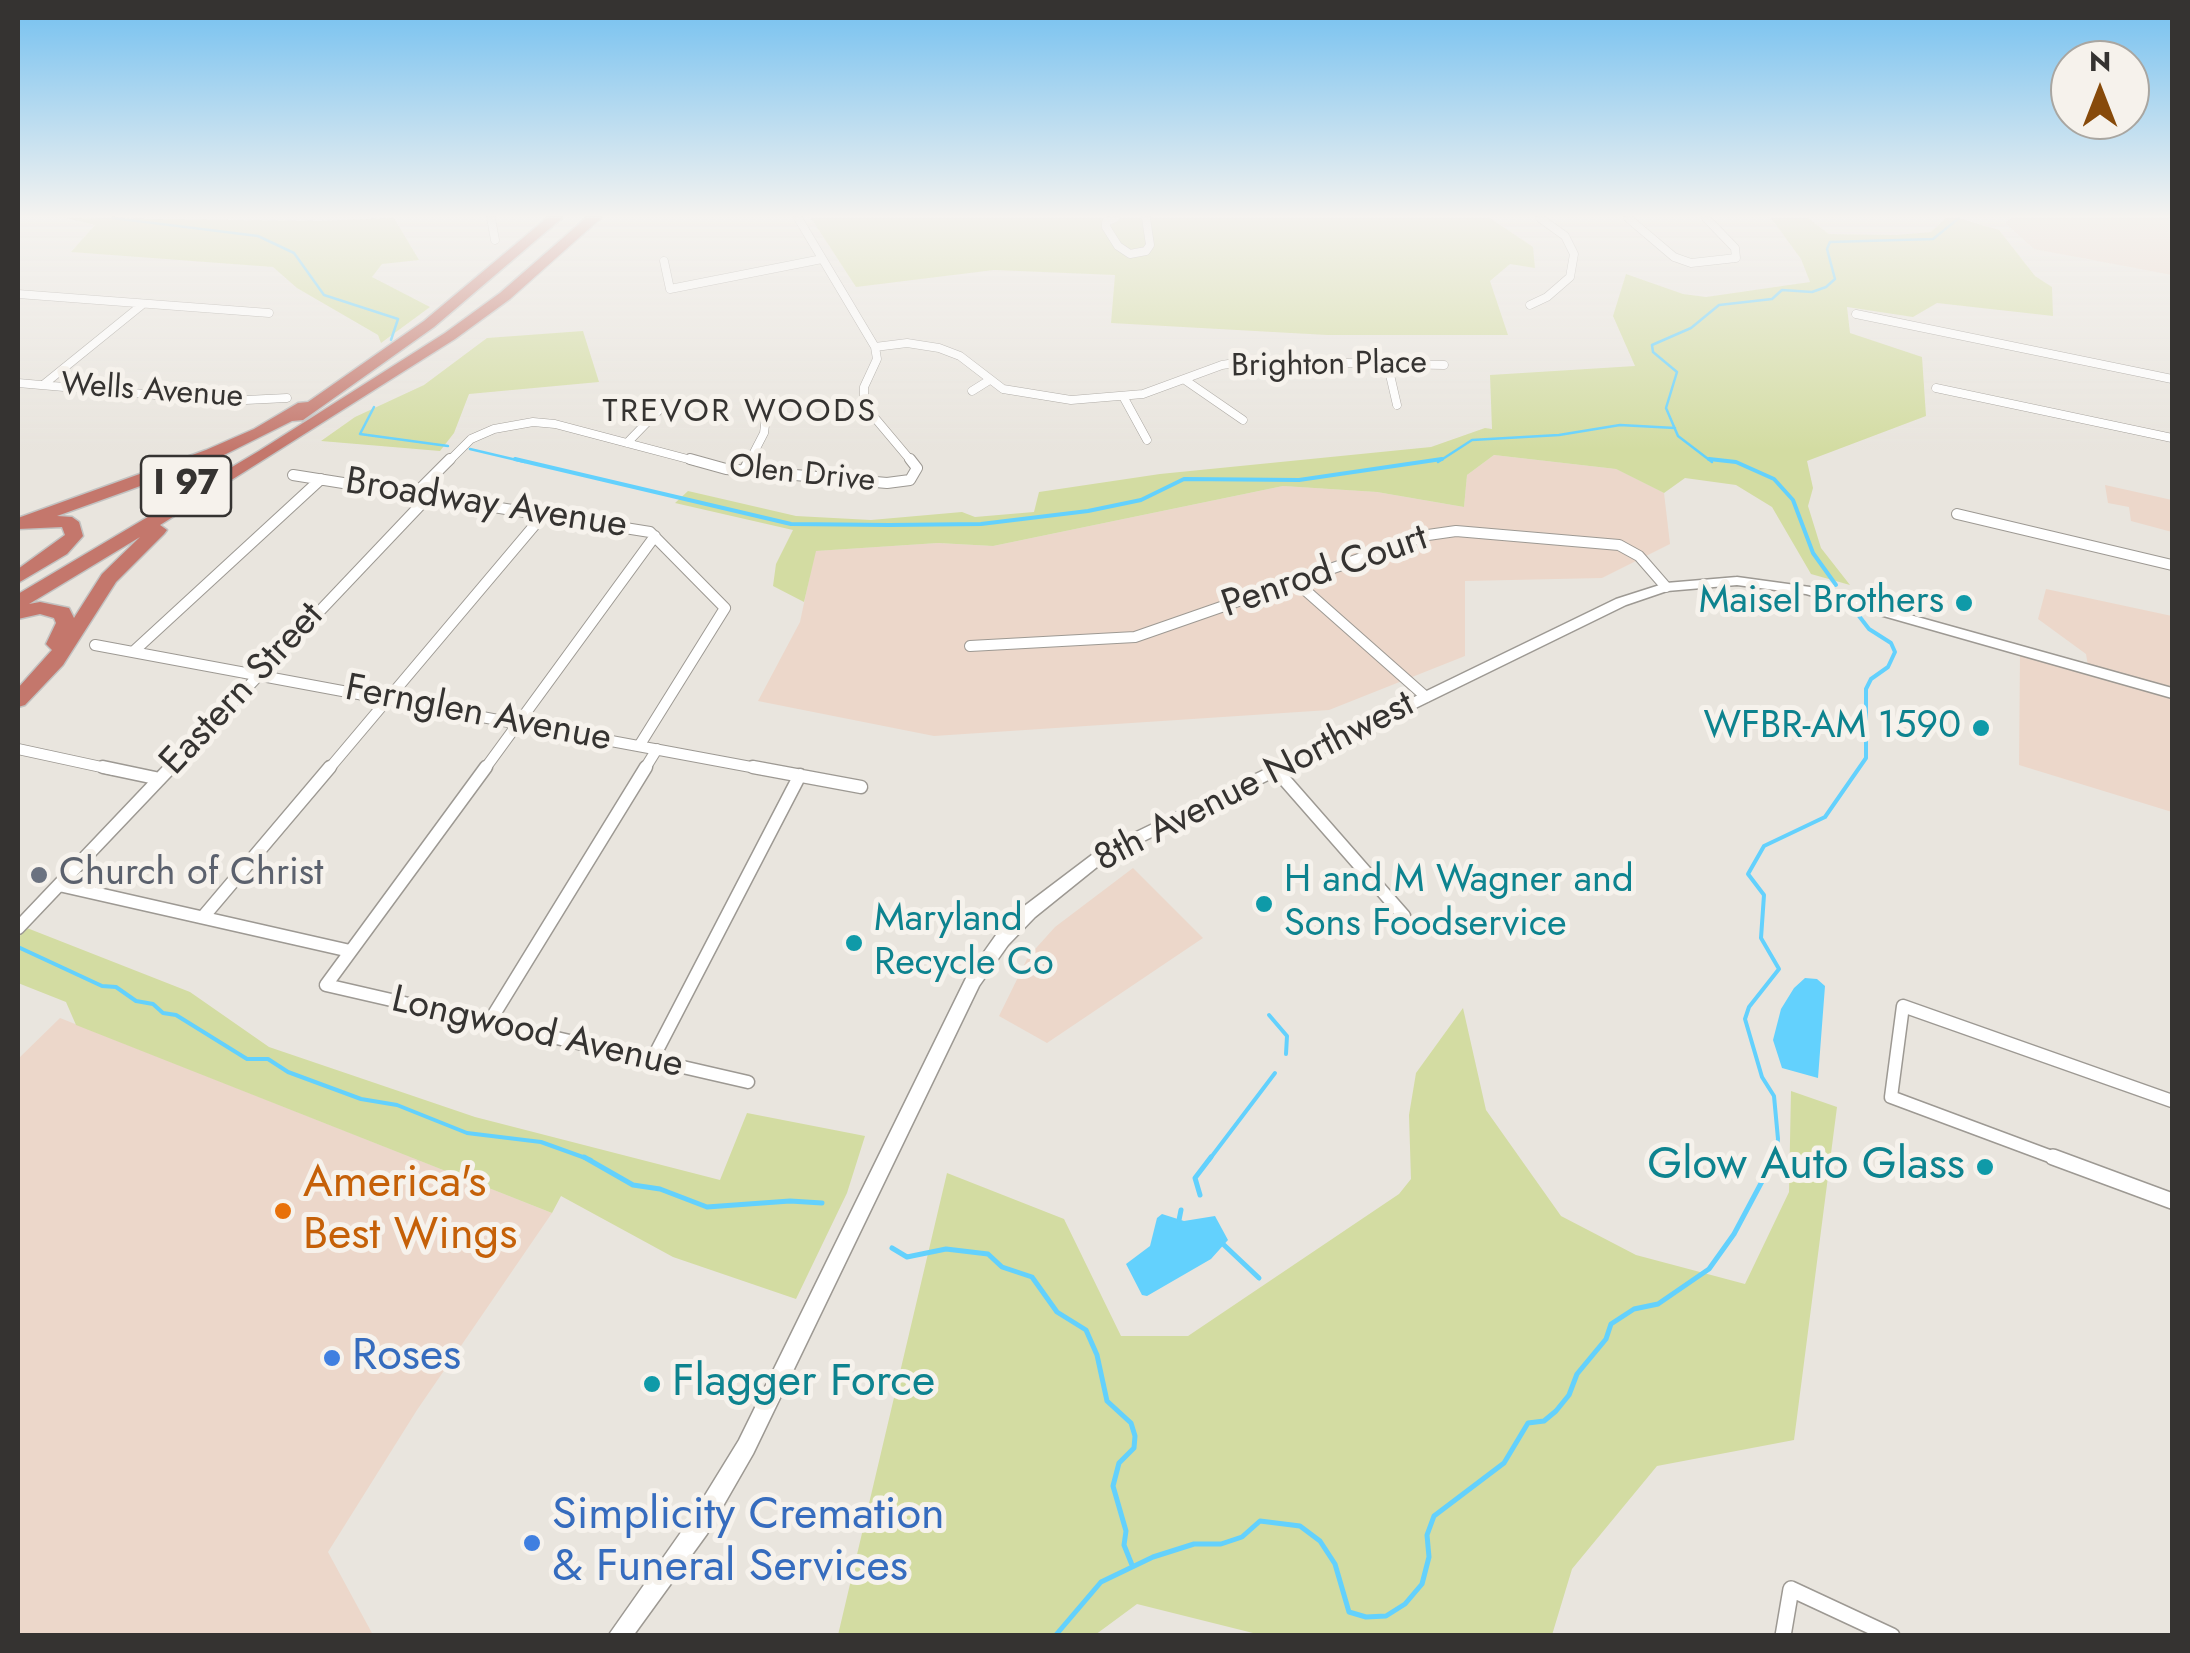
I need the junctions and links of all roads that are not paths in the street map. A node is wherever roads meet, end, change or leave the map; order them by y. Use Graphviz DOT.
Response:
graph roads {
  1 [pos="32,295"];
  2 [pos="464,295"];
  3 [pos="503,295"];
  4 [pos="844,295"];
  5 [pos="1550,295"];
  6 [pos="143,304"];
  7 [pos="1530,304"];
  8 [pos="269,313"];
  9 [pos="1856,314"];
  10 [pos="875,347"];
  11 [pos="1387,362"];
  12 [pos="1444,365"];
  13 [pos="2172,378"];
  14 [pos="1185,380"];
  15 [pos="351,381"];
  16 [pos="988,382"];
  17 [pos="18,383"];
  18 [pos="44,385"];
  19 [pos="1936,388"];
  20 [pos="972,391"];
  21 [pos="287,398"];
  22 [pos="1124,398"];
  23 [pos="758,400"];
  24 [pos="1398,405"];
  25 [pos="660,409"];
  26 [pos="1243,420"];
  27 [pos="2172,438"];
  28 [pos="290,439"];
  29 [pos="1147,440"];
  30 [pos="627,443"];
  31 [pos="744,471"];
  32 [pos="293,475"];
  33 [pos="321,479"];
  34 [pos="415,494"];
  35 [pos="429,496"];
  36 [pos="544,514"];
  37 [pos="1957,514"];
  38 [pos="18,527"];
  39 [pos="655,536"];
  40 [pos="2172,564"];
  41 [pos="18,581"];
  42 [pos="1296,582"];
  43 [pos="1666,587"];
  44 [pos="18,602"];
  45 [pos="18,614"];
  46 [pos="95,645"];
  47 [pos="970,646"];
  48 [pos="134,651"];
  49 [pos="258,674"];
  50 [pos="18,689"];
  51 [pos="2172,692"];
  52 [pos="1426,697"];
  53 [pos="387,698"];
  54 [pos="18,700"];
  55 [pos="520,724"];
  56 [pos="640,746"];
  57 [pos="657,749"];
  58 [pos="18,750"];
  59 [pos="1276,770"];
  60 [pos="800,776"];
  61 [pos="160,779"];
  62 [pos="860,787"];
  63 [pos="59,885"];
  64 [pos="1404,916"];
  65 [pos="204,917"];
  66 [pos="18,928"];
  67 [pos="350,952"];
  68 [pos="488,1024"];
  69 [pos="652,1060"];
  70 [pos="748,1082"];
  71 [pos="2172,1101"];
  72 [pos="2172,1201"];
  73 [pos="619,1636"];
  74 [pos="1782,1636"];
  75 [pos="1892,1636"];
  1 -- 6 [label="street"];
  2 -- 15 [label="highway, I 97"];
  3 -- 28 [label="highway, I 97"];
  4 -- 10 [label="street"];
  5 -- 7 [label="street"];
  6 -- 8 [label="street"];
  6 -- 18 [label="street"];
  9 -- 13 [label="street"];
  10 -- 16 [label="street, Brighton Place"];
  10 -- 31 [label="street, Olen Drive"];
  11 -- 12 [label="street, Brighton Place"];
  11 -- 14 [label="street, Brighton Place"];
  11 -- 24 [label="street"];
  14 -- 22 [label="street, Brighton Place"];
  14 -- 26 [label="street"];
  15 -- 38 [label="highway"];
  15 -- 41 [label="highway, I 97"];
  16 -- 20 [label="street"];
  16 -- 22 [label="street, Brighton Place"];
  17 -- 18 [label="street, Wells Avenue"];
  18 -- 21 [label="street, Wells Avenue"];
  19 -- 27 [label="street"];
  22 -- 29 [label="street"];
  23 -- 31 [label="street"];
  25 -- 30 [label="street"];
  28 -- 44 [label="highway, I 97"];
  28 -- 54 [label="highway"];
  30 -- 31 [label="street, Olen Drive"];
  30 -- 34 [label="street, Olen Drive"];
  32 -- 33 [label="street, Broadway Avenue"];
  33 -- 34 [label="street, Broadway Avenue"];
  33 -- 48 [label="street"];
  34 -- 35 [label="street, Broadway Avenue"];
  35 -- 36 [label="street, Broadway Avenue"];
  35 -- 49 [label="street, Eastern Street"];
  36 -- 39 [label="street, Broadway Avenue"];
  36 -- 53 [label="street"];
  37 -- 40 [label="street"];
  38 -- 41 [label="highway"];
  39 -- 55 [label="street"];
  39 -- 56 [label="street, Broadway Avenue"];
  42 -- 43 [label="street, Penrod Court"];
  42 -- 47 [label="street, Penrod Court"];
  42 -- 52 [label="street"];
  43 -- 51 [label="street, 8th Avenue Northwest"];
  43 -- 52 [label="street, 8th Avenue Northwest"];
  45 -- 50 [label="highway"];
  46 -- 48 [label="street, Fernglen Avenue"];
  48 -- 49 [label="street, Fernglen Avenue"];
  49 -- 53 [label="street, Fernglen Avenue"];
  49 -- 61 [label="street, Eastern Street"];
  52 -- 59 [label="street, 8th Avenue Northwest"];
  53 -- 55 [label="street, Fernglen Avenue"];
  53 -- 65 [label="street"];
  55 -- 56 [label="street, Fernglen Avenue"];
  55 -- 67 [label="street"];
  56 -- 57 [label="street, Fernglen Avenue"];
  57 -- 60 [label="street, Fernglen Avenue"];
  57 -- 68 [label="street"];
  58 -- 61 [label="street"];
  59 -- 64 [label="street"];
  59 -- 73 [label="street, 8th Avenue Northwest"];
  60 -- 62 [label="street, Fernglen Avenue"];
  60 -- 69 [label="street"];
  61 -- 63 [label="street, Eastern Street"];
  63 -- 65 [label="street, Longwood Avenue"];
  63 -- 66 [label="street, Eastern Street"];
  65 -- 67 [label="street, Longwood Avenue"];
  67 -- 68 [label="street, Longwood Avenue"];
  68 -- 69 [label="street, Longwood Avenue"];
  69 -- 70 [label="street, Longwood Avenue"];
  71 -- 72 [label="street"];
  74 -- 75 [label="street"];
}
